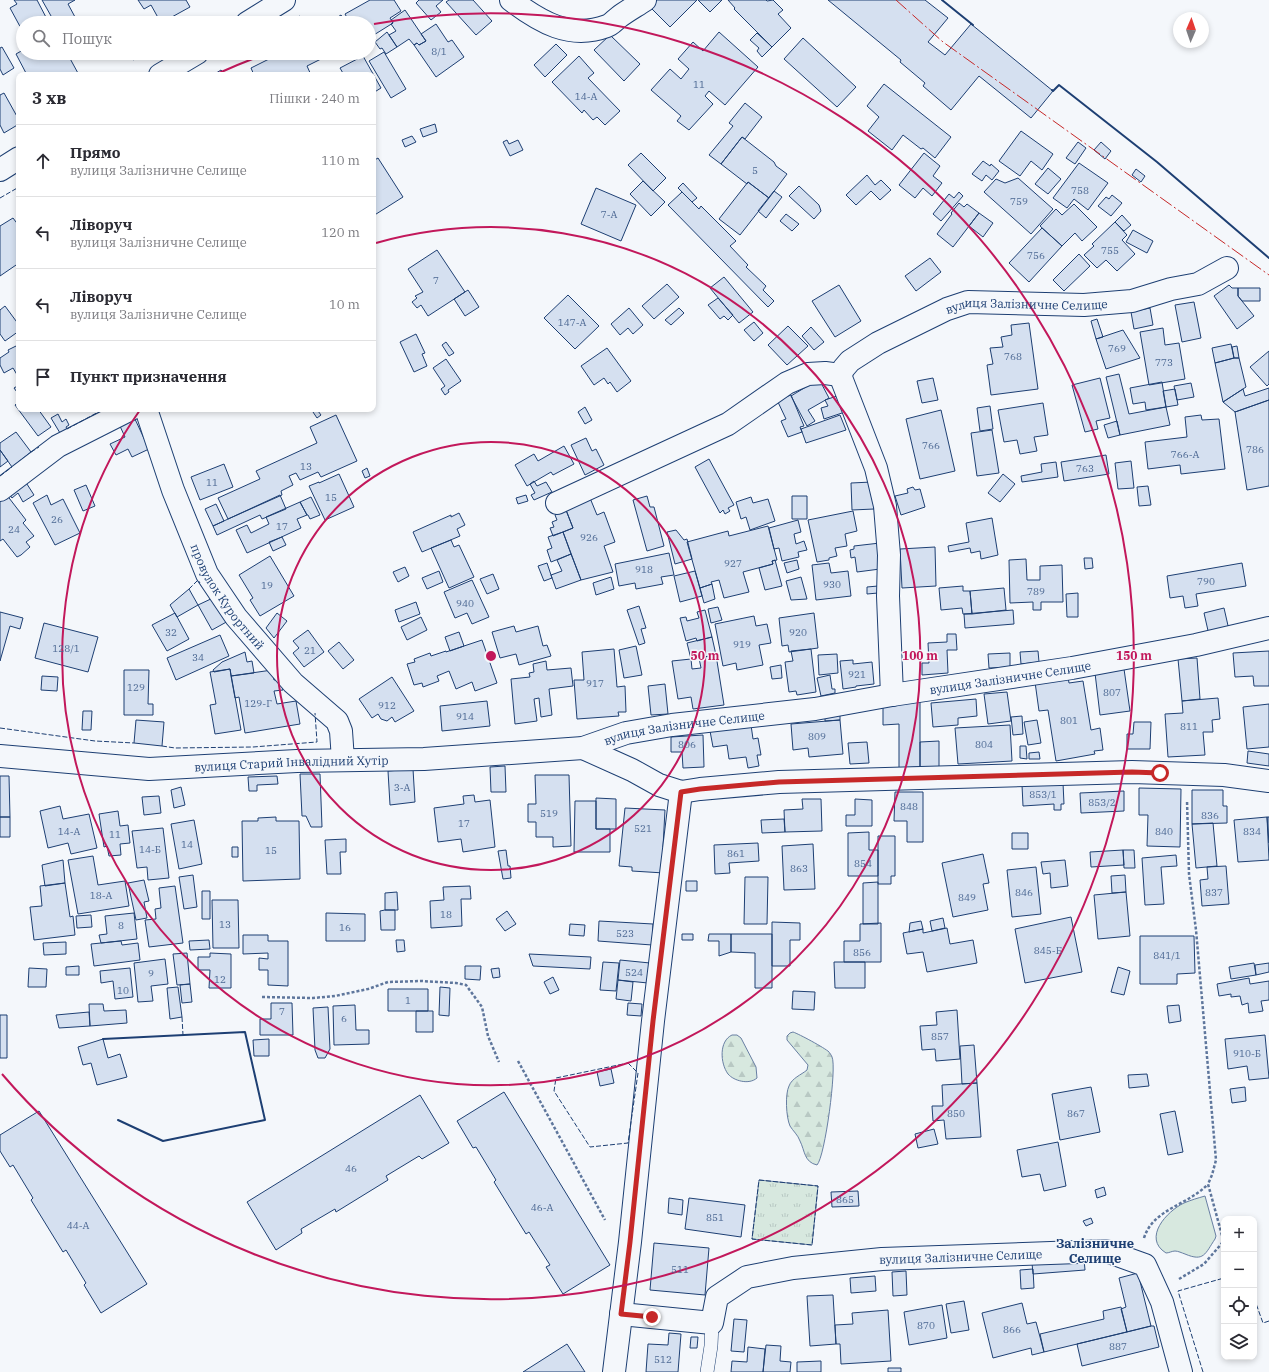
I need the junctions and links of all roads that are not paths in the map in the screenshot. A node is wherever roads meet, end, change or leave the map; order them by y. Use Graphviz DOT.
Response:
graph roads {
  1 [pos="284,0"];
  2 [pos="511,0"];
  3 [pos="645,0"];
  4 [pos="258,16"];
  5 [pos="185,60"];
  6 [pos="165,72"];
  7 [pos="16,160"];
  8 [pos="0,170"];
  9 [pos="1228,268"];
  10 [pos="840,375"];
  11 [pos="125,412"];
  12 [pos="147,412"];
  13 [pos="0,490"];
  14 [pos="556,503"];
  15 [pos="1269,628"];
  16 [pos="892,695"];
  17 [pos="583,748"];
  18 [pos="0,756"];
  19 [pos="343,760"];
  20 [pos="1269,781"];
  21 [pos="681,792"];
  22 [pos="621,1314"];
  23 [pos="712,1322"];
  24 [pos="614,1372"];
  25 [pos="707,1372"];
  26 [pos="1181,1372"];
  1 -- 4 [label="street"];
  2 -- 3 [label="street"];
  5 -- 6 [label="street"];
  7 -- 8 [label="street"];
  9 -- 10 [label="street, вулиця Залізничне Селище"];
  10 -- 14 [label="street"];
  10 -- 16 [label="street"];
  11 -- 13 [label="street"];
  12 -- 19 [label="street, провулок Курортний"];
  15 -- 16 [label="street, вулиця Залізничне Селище"];
  16 -- 17 [label="street, вулиця Залізничне Селище"];
  17 -- 19 [label="street, вулиця Старий Інвалідний Хутір"];
  17 -- 21 [label="street, вулиця Залізничне Селище"];
  18 -- 19 [label="street, вулиця Старий Інвалідний Хутір"];
  20 -- 21 [label="street, вулиця Залізничне Селище"];
  21 -- 22 [label="street"];
  22 -- 23 [label="street"];
  22 -- 24 [label="street"];
  23 -- 25 [label="lane, вулиця Залізничне Селище"];
  23 -- 26 [label="street, вулиця Залізничне Селище"];
}
